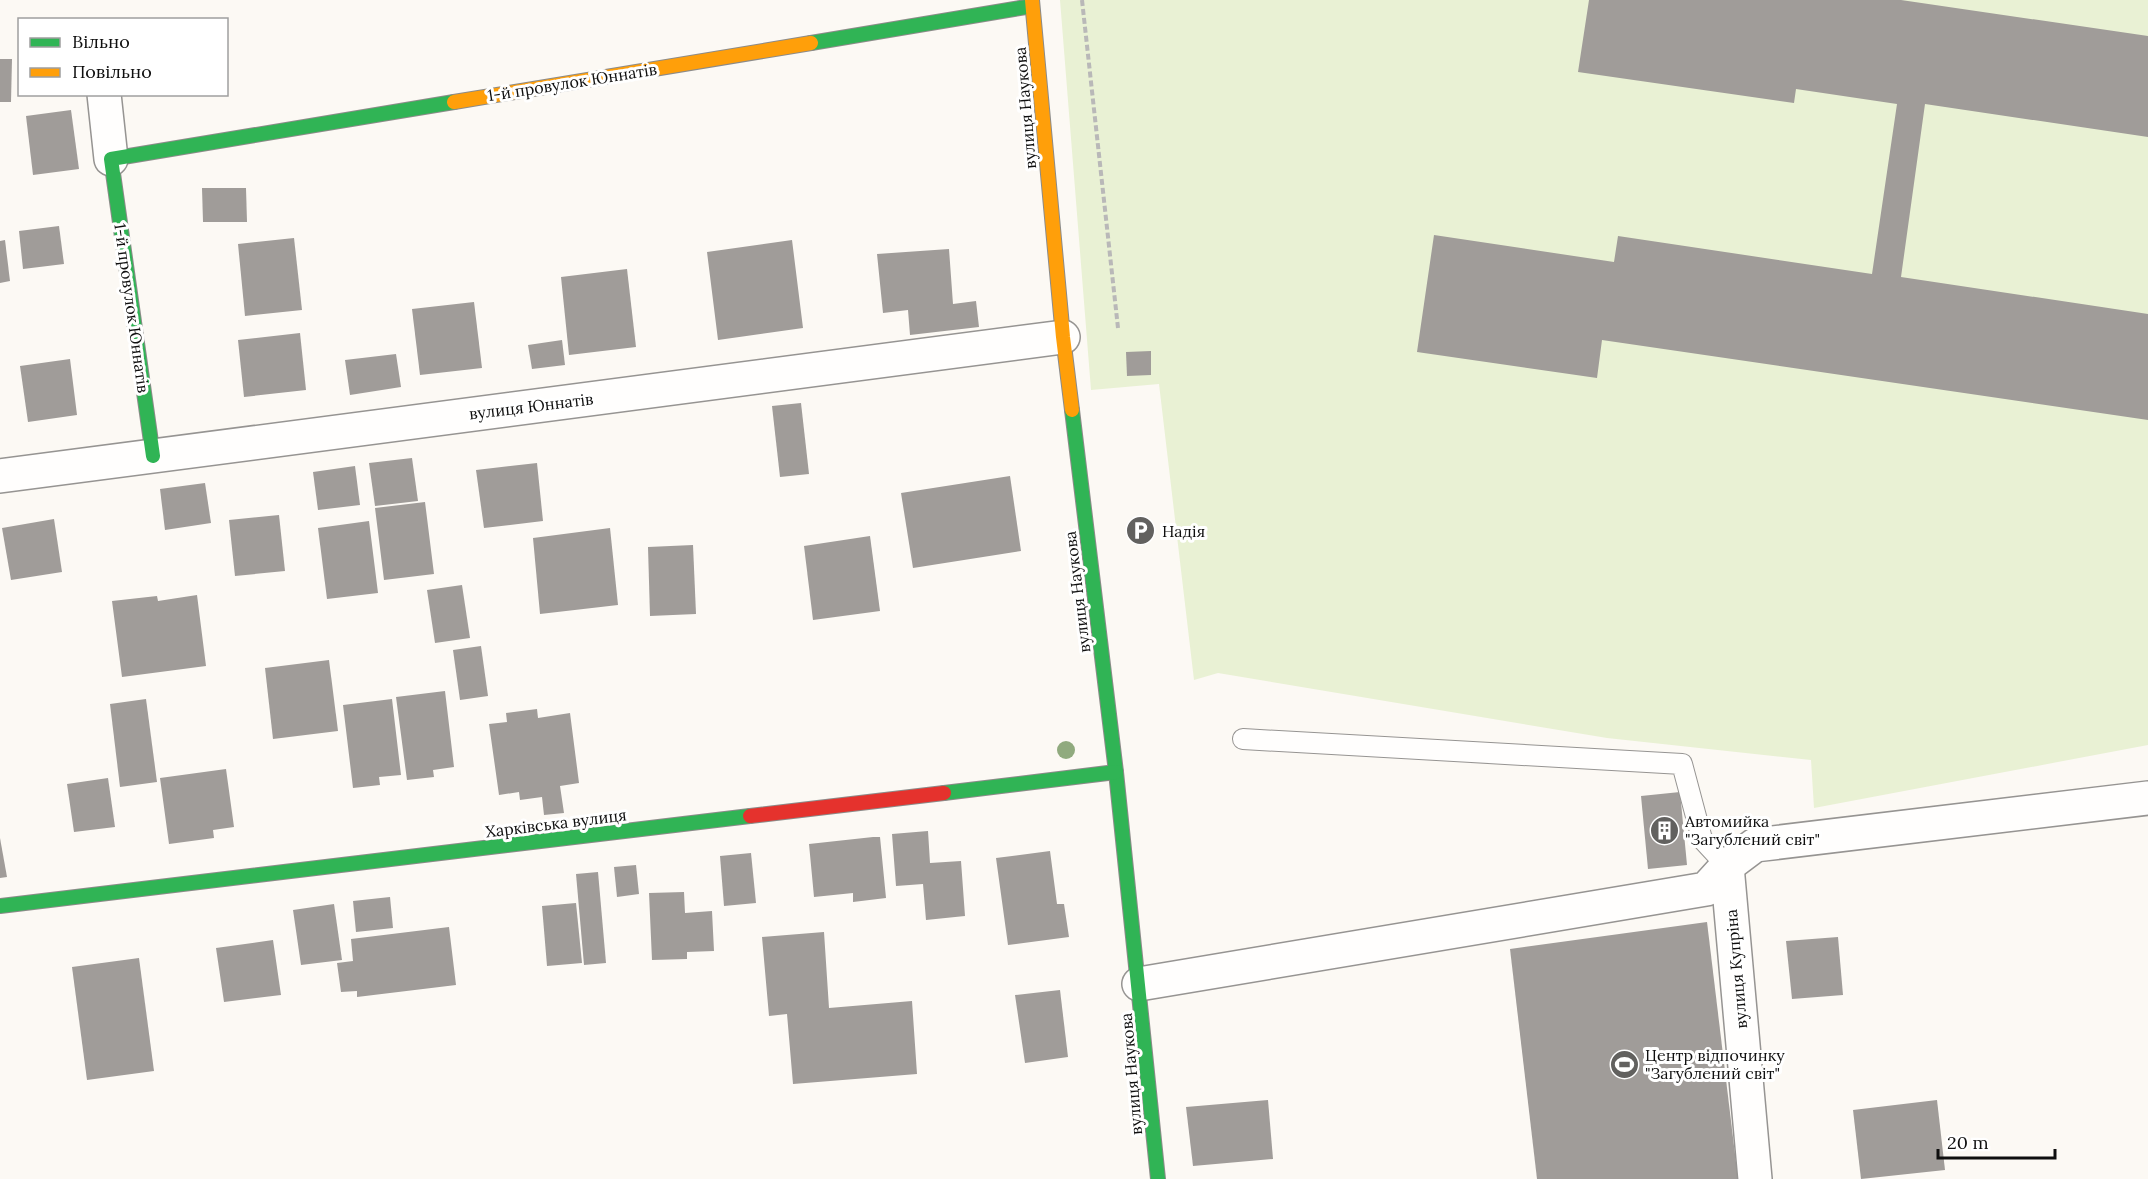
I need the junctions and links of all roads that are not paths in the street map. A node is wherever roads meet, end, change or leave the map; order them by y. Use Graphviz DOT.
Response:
graph roads {
  1 [pos="1032,3"];
  2 [pos="104,96"];
  3 [pos="111,159"];
  4 [pos="1063,337"];
  5 [pos="153,456"];
  6 [pos="0,476"];
  7 [pos="1243,739"];
  8 [pos="1116,772"];
  9 [pos="2148,798"];
  10 [pos="1727,866"];
  11 [pos="0,906"];
  12 [pos="1139,984"];
  13 [pos="1158,1179"];
  14 [pos="1755,1179"];
  1 -- 3 [label="street, 1-й провулок Юннатів"];
  1 -- 4 [label="street, вулиця Наукова"];
  2 -- 3 [label="street, 1-й провулок Юннатів"];
  3 -- 5 [label="street, 1-й провулок Юннатів"];
  4 -- 5 [label="street, вулиця Юннатів"];
  4 -- 8 [label="street, вулиця Наукова"];
  5 -- 6 [label="street, вулиця Юннатів"];
  7 -- 10 [label="lane"];
  8 -- 11 [label="street, Харківська вулиця"];
  8 -- 12 [label="street, вулиця Наукова"];
  9 -- 10 [label="street"];
  10 -- 12 [label="street"];
  10 -- 14 [label="street, вулиця Купріна"];
  12 -- 13 [label="street, вулиця Наукова"];
}
